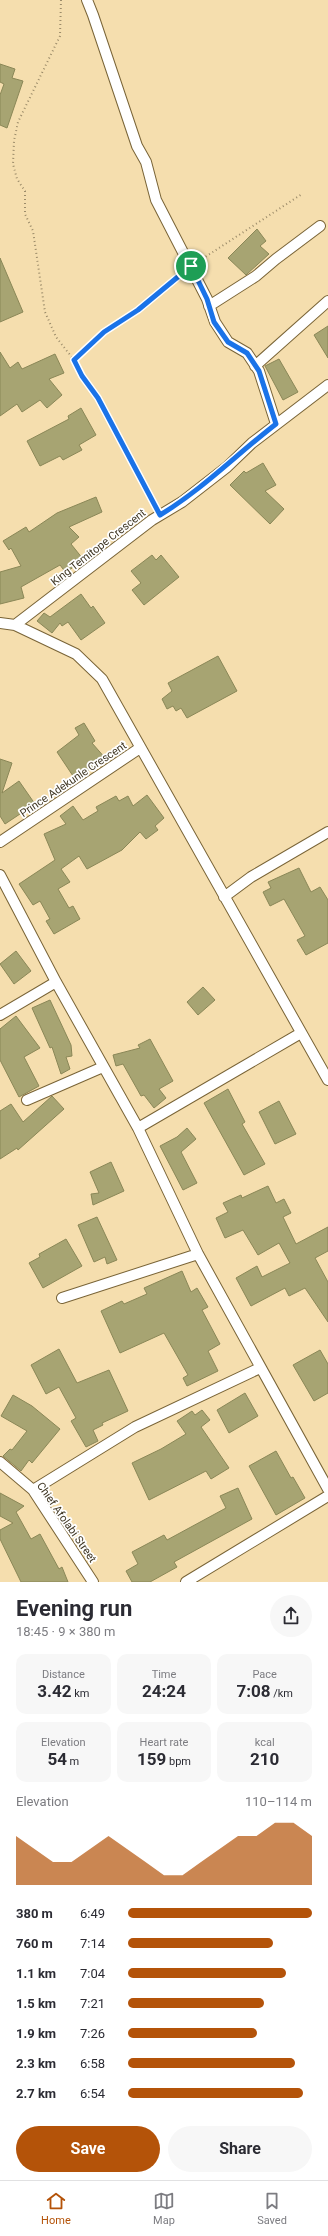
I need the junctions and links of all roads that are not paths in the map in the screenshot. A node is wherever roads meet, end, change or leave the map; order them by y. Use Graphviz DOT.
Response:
graph roads {
  1 [pos="86,0"];
  2 [pos="320,226"];
  3 [pos="328,301"];
  4 [pos="209,306"];
  5 [pos="255,366"];
  6 [pos="328,384"];
  7 [pos="276,424"];
  8 [pos="0,623"];
  9 [pos="15,625"];
  10 [pos="140,748"];
  11 [pos="328,832"];
  12 [pos="0,842"];
  13 [pos="0,875"];
  14 [pos="224,896"];
  15 [pos="56,982"];
  16 [pos="0,1015"];
  17 [pos="301,1033"];
  18 [pos="104,1066"];
  19 [pos="328,1080"];
  20 [pos="27,1100"];
  21 [pos="138,1128"];
  22 [pos="198,1254"];
  23 [pos="62,1298"];
  24 [pos="260,1368"];
  25 [pos="0,1462"];
  26 [pos="328,1489"];
  27 [pos="33,1490"];
  28 [pos="328,1496"];
  29 [pos="93,1582"];
  30 [pos="186,1582"];
  1 -- 4 [label="street"];
  2 -- 4 [label="street"];
  3 -- 5 [label="street"];
  4 -- 5 [label="street"];
  5 -- 7 [label="street"];
  6 -- 7 [label="street, King Temitope Crescent"];
  7 -- 9 [label="street, King Temitope Crescent"];
  8 -- 9 [label="street"];
  9 -- 10 [label="street"];
  10 -- 12 [label="street, Prince Adekunle Crescent"];
  10 -- 14 [label="street"];
  11 -- 14 [label="street"];
  13 -- 15 [label="street"];
  14 -- 17 [label="street"];
  15 -- 16 [label="street"];
  15 -- 18 [label="street"];
  17 -- 19 [label="street"];
  17 -- 21 [label="street"];
  18 -- 20 [label="street"];
  18 -- 21 [label="street"];
  21 -- 22 [label="street"];
  22 -- 23 [label="street"];
  22 -- 24 [label="street"];
  24 -- 26 [label="street"];
  24 -- 27 [label="street"];
  25 -- 27 [label="street, Chief Afolabi Street"];
  27 -- 29 [label="street, Chief Afolabi Street"];
  28 -- 30 [label="street"];
}
